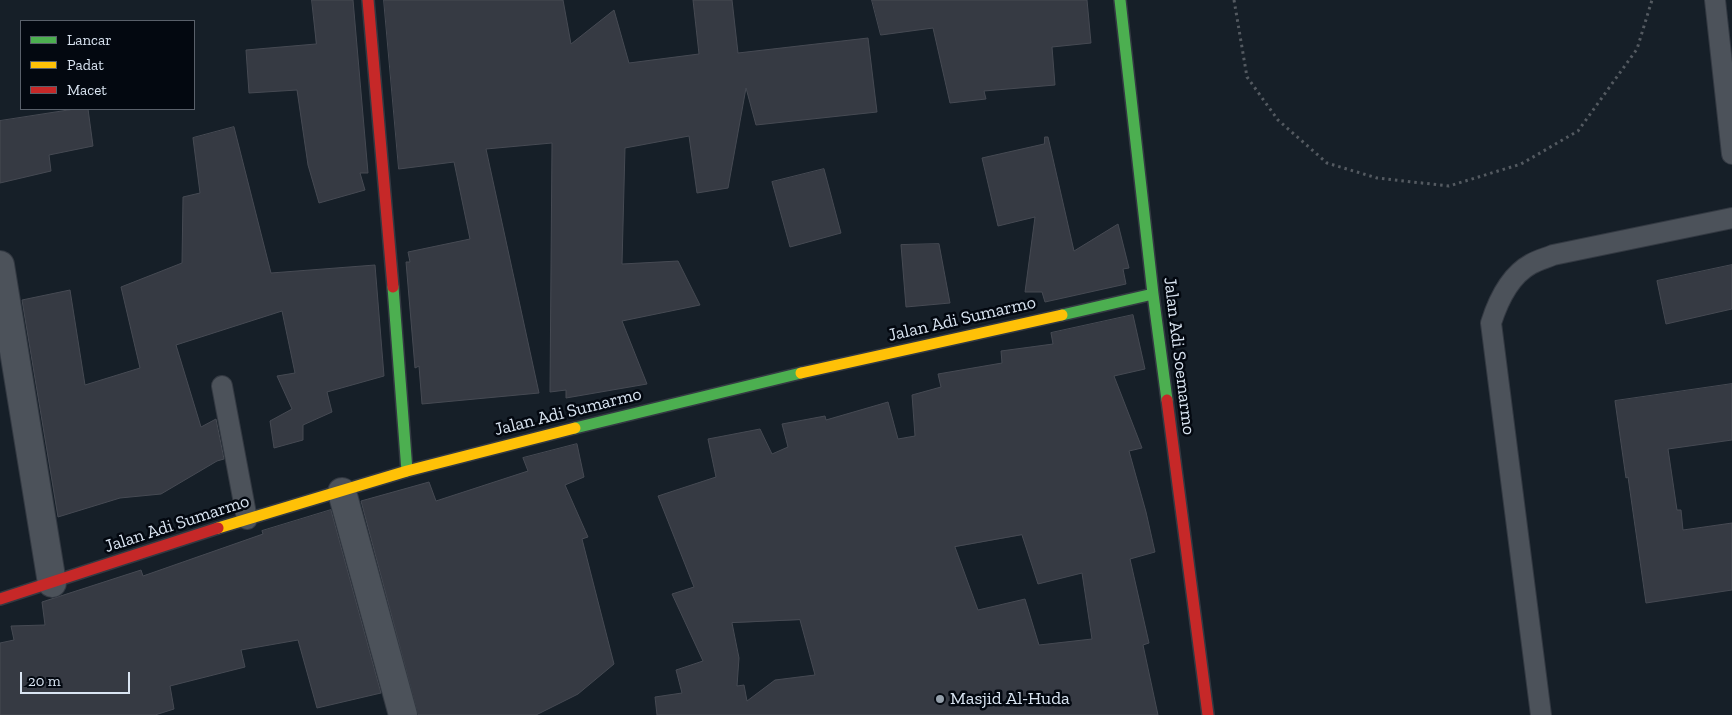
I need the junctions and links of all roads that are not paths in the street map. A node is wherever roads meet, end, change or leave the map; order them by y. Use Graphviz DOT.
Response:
graph roads {
  1 [pos="368,0"];
  2 [pos="1120,0"];
  3 [pos="1715,0"];
  4 [pos="1732,154"];
  5 [pos="1732,218"];
  6 [pos="0,265"];
  7 [pos="1154,294"];
  8 [pos="222,386"];
  9 [pos="407,471"];
  10 [pos="342,492"];
  11 [pos="247,519"];
  12 [pos="52,583"];
  13 [pos="0,599"];
  14 [pos="403,715"];
  15 [pos="1208,715"];
  16 [pos="1541,715"];
  1 -- 9 [label="main road"];
  2 -- 7 [label="main road, Jalan Adi Soemarmo"];
  3 -- 4 [label="lane"];
  5 -- 16 [label="lane"];
  6 -- 12 [label="street"];
  7 -- 9 [label="main road, Jalan Adi Sumarmo"];
  7 -- 15 [label="main road, Jalan Adi Soemarmo"];
  8 -- 11 [label="lane"];
  9 -- 10 [label="main road, Jalan Adi Sumarmo"];
  10 -- 11 [label="main road, Jalan Adi Sumarmo"];
  10 -- 14 [label="street"];
  11 -- 12 [label="main road, Jalan Adi Sumarmo"];
  12 -- 13 [label="main road, Jalan Adi Sumarmo"];
}
